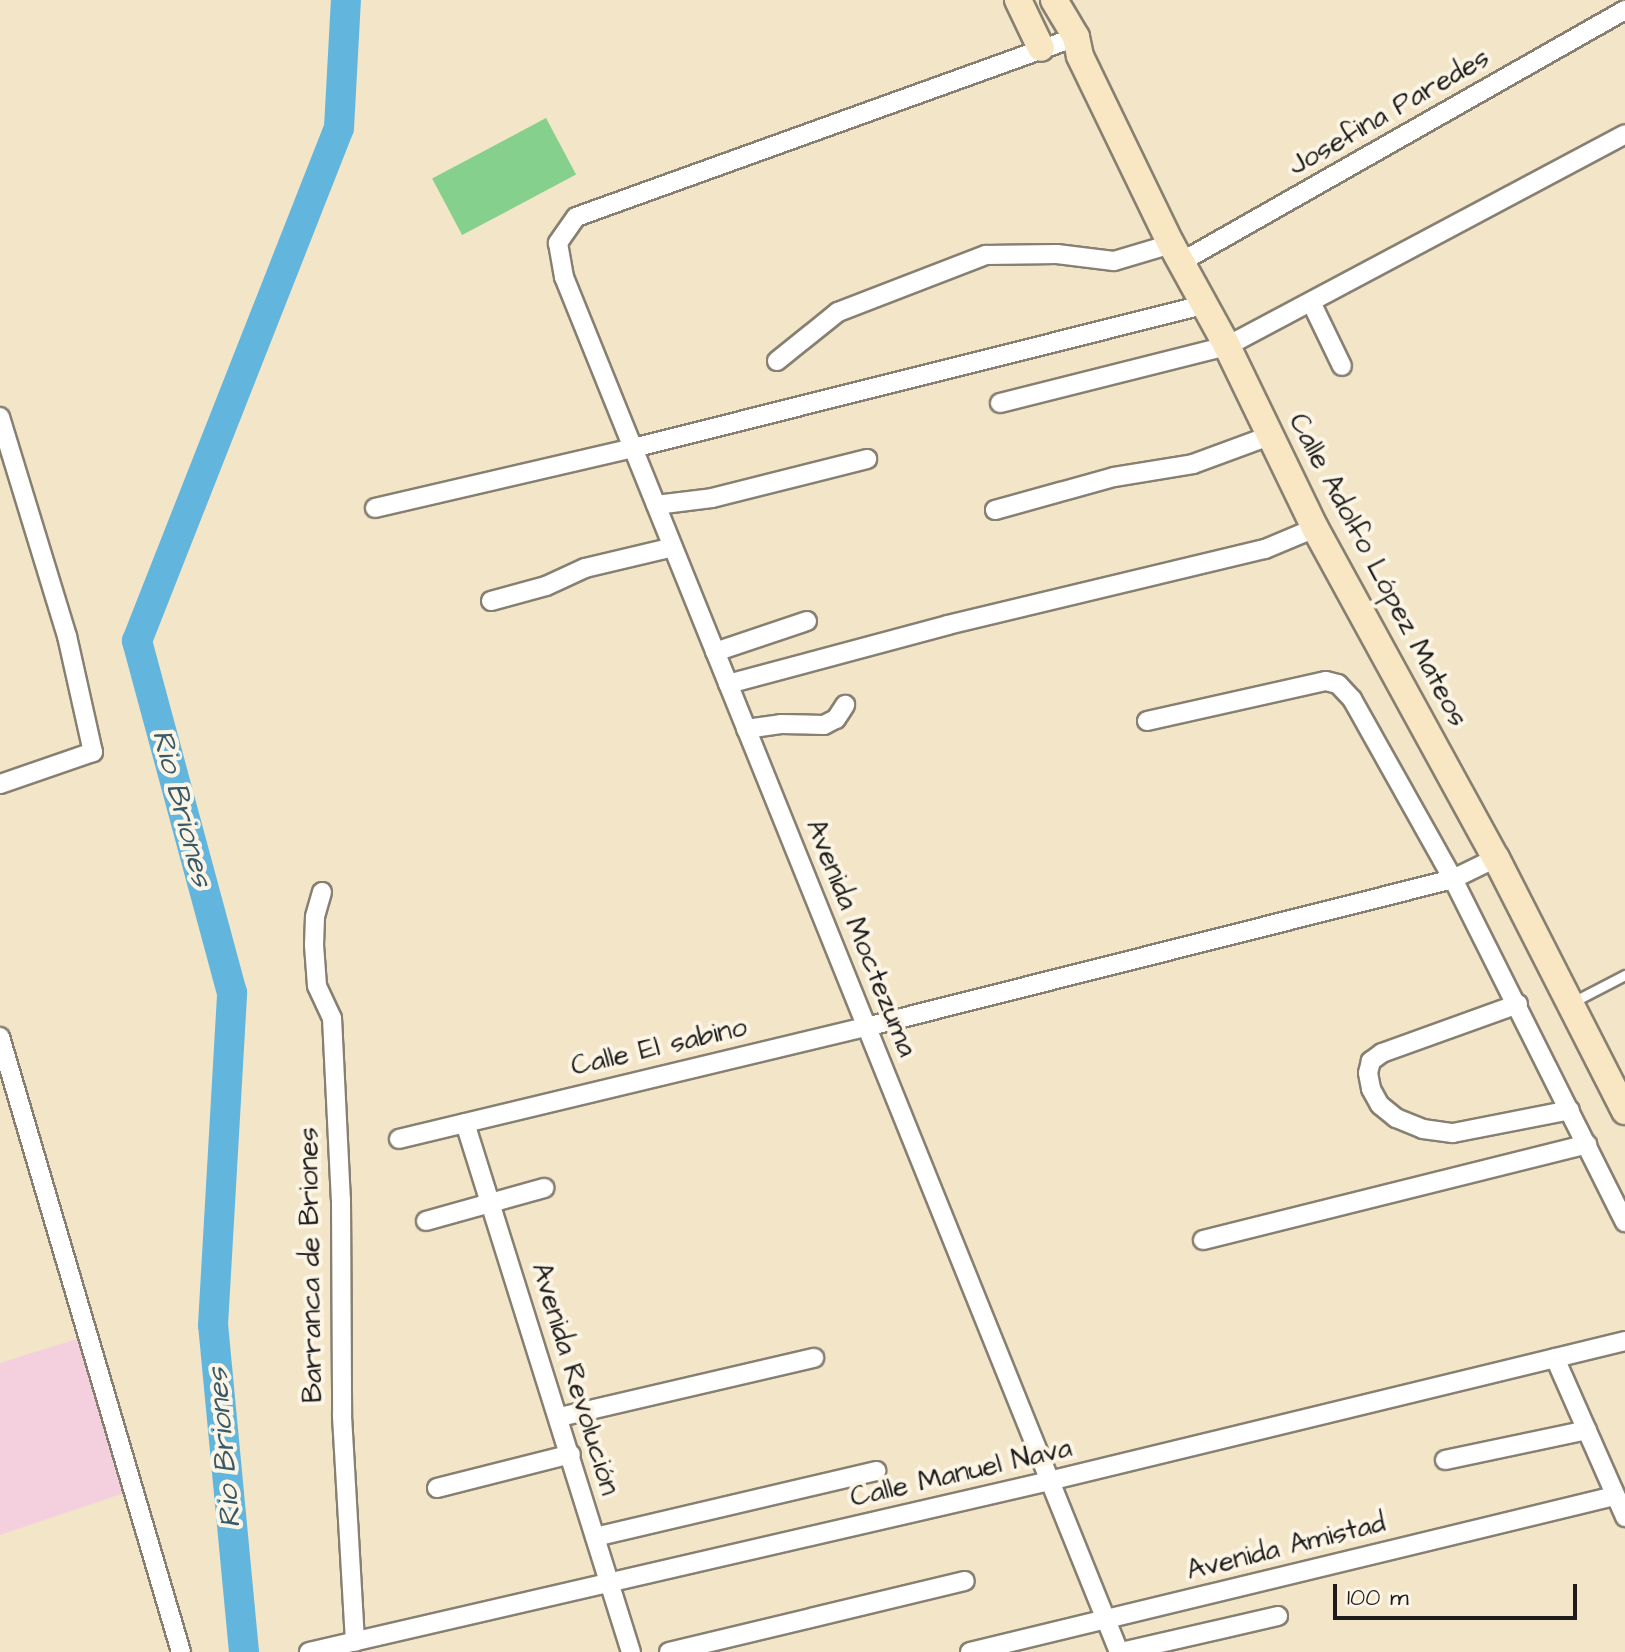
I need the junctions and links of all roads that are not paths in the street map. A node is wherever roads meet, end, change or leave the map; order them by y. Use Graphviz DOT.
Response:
graph roads {
  1 [pos="1018,0"];
  2 [pos="1039,0"];
  3 [pos="1054,0"];
  4 [pos="1625,10"];
  5 [pos="1066,45"];
  6 [pos="1625,134"];
  7 [pos="1176,253"];
  8 [pos="1311,302"];
  9 [pos="1203,305"];
  10 [pos="1227,346"];
  11 [pos="777,361"];
  12 [pos="1342,366"];
  13 [pos="1000,403"];
  14 [pos="0,417"];
  15 [pos="1269,436"];
  16 [pos="633,448"];
  17 [pos="867,459"];
  18 [pos="656,505"];
  19 [pos="375,508"];
  20 [pos="995,510"];
  21 [pos="1315,528"];
  22 [pos="673,547"];
  23 [pos="491,601"];
  24 [pos="807,621"];
  25 [pos="715,652"];
  26 [pos="728,684"];
  27 [pos="845,705"];
  28 [pos="1147,721"];
  29 [pos="746,729"];
  30 [pos="0,784"];
  31 [pos="1496,858"];
  32 [pos="1453,879"];
  33 [pos="322,892"];
  34 [pos="1625,975"];
  35 [pos="1570,1003"];
  36 [pos="1518,1004"];
  37 [pos="866,1027"];
  38 [pos="0,1037"];
  39 [pos="1570,1110"];
  40 [pos="1625,1111"];
  41 [pos="465,1123"];
  42 [pos="399,1139"];
  43 [pos="1587,1144"];
  44 [pos="544,1188"];
  45 [pos="491,1202"];
  46 [pos="426,1221"];
  47 [pos="1625,1222"];
  48 [pos="1203,1240"];
  49 [pos="1625,1341"];
  50 [pos="814,1358"];
  51 [pos="1555,1358"];
  52 [pos="560,1417"];
  53 [pos="1587,1430"];
  54 [pos="571,1454"];
  55 [pos="1445,1460"];
  56 [pos="876,1471"];
  57 [pos="1049,1481"];
  58 [pos="437,1488"];
  59 [pos="1615,1496"];
  60 [pos="1625,1517"];
  61 [pos="595,1537"];
  62 [pos="965,1581"];
  63 [pos="608,1583"];
  64 [pos="1278,1616"];
  65 [pos="1106,1620"];
  66 [pos="355,1642"];
  67 [pos="181,1652"];
  68 [pos="309,1652"];
  69 [pos="631,1652"];
  70 [pos="669,1652"];
  71 [pos="970,1652"];
  72 [pos="1120,1652"];
  1 -- 5 [label="main road"];
  2 -- 5 [label="main road, Calle Adolfo López Mateos"];
  3 -- 5 [label="main road, Calle Adolfo López Mateos"];
  4 -- 7 [label="street, Josefina Paredes"];
  5 -- 7 [label="main road, Calle Adolfo López Mateos"];
  5 -- 16 [label="street, Avenida Moctezuma"];
  6 -- 8 [label="street"];
  7 -- 9 [label="main road, Calle Adolfo López Mateos"];
  7 -- 11 [label="street, Josefina Paredes"];
  8 -- 10 [label="street"];
  8 -- 12 [label="street"];
  9 -- 10 [label="main road, Calle Adolfo López Mateos"];
  9 -- 16 [label="street"];
  10 -- 13 [label="street"];
  10 -- 15 [label="main road, Calle Adolfo López Mateos"];
  14 -- 30 [label="street"];
  15 -- 20 [label="street"];
  15 -- 21 [label="main road, Calle Adolfo López Mateos"];
  16 -- 18 [label="street, Avenida Moctezuma"];
  16 -- 19 [label="street"];
  17 -- 18 [label="street"];
  18 -- 22 [label="street, Avenida Moctezuma"];
  21 -- 26 [label="street"];
  21 -- 31 [label="main road, Calle Adolfo López Mateos"];
  22 -- 23 [label="street"];
  22 -- 25 [label="street, Avenida Moctezuma"];
  24 -- 25 [label="street"];
  25 -- 26 [label="street, Avenida Moctezuma"];
  26 -- 29 [label="street, Avenida Moctezuma"];
  27 -- 29 [label="street"];
  28 -- 32 [label="street"];
  29 -- 37 [label="street, Avenida Moctezuma"];
  31 -- 32 [label="street, Calle El sabino"];
  31 -- 35 [label="main road, Calle Adolfo López Mateos"];
  32 -- 36 [label="street"];
  32 -- 37 [label="street, Calle El sabino"];
  33 -- 66 [label="street, Barranca de Briones"];
  34 -- 35 [label="lane"];
  35 -- 40 [label="main road, Calle Adolfo López Mateos"];
  36 -- 39 [label="street"];
  36 -- 39 [label="street"];
  37 -- 41 [label="street, Calle El sabino"];
  37 -- 57 [label="street, Avenida Moctezuma"];
  38 -- 67 [label="street"];
  39 -- 43 [label="street"];
  41 -- 42 [label="street, Calle El sabino"];
  41 -- 45 [label="street, Avenida Revolución"];
  43 -- 47 [label="street"];
  43 -- 48 [label="street"];
  44 -- 45 [label="street"];
  45 -- 46 [label="street"];
  45 -- 52 [label="street, Avenida Revolución"];
  49 -- 51 [label="street, Calle Manuel Nava"];
  50 -- 52 [label="street"];
  51 -- 53 [label="street"];
  51 -- 57 [label="street, Calle Manuel Nava"];
  52 -- 54 [label="street, Avenida Revolución"];
  53 -- 55 [label="street"];
  53 -- 59 [label="street"];
  54 -- 58 [label="street"];
  54 -- 61 [label="street, Avenida Revolución"];
  56 -- 61 [label="street"];
  57 -- 63 [label="street, Calle Manuel Nava"];
  57 -- 65 [label="street, Avenida Moctezuma"];
  59 -- 60 [label="street"];
  59 -- 65 [label="street, Avenida Amistad"];
  61 -- 63 [label="street, Avenida Revolución"];
  62 -- 70 [label="street"];
  63 -- 66 [label="street, Calle Manuel Nava"];
  63 -- 69 [label="street, Avenida Revolución"];
  64 -- 72 [label="street"];
  65 -- 71 [label="street, Avenida Amistad"];
  65 -- 72 [label="street, Avenida Moctezuma"];
  66 -- 68 [label="street, Calle Manuel Nava"];
}
